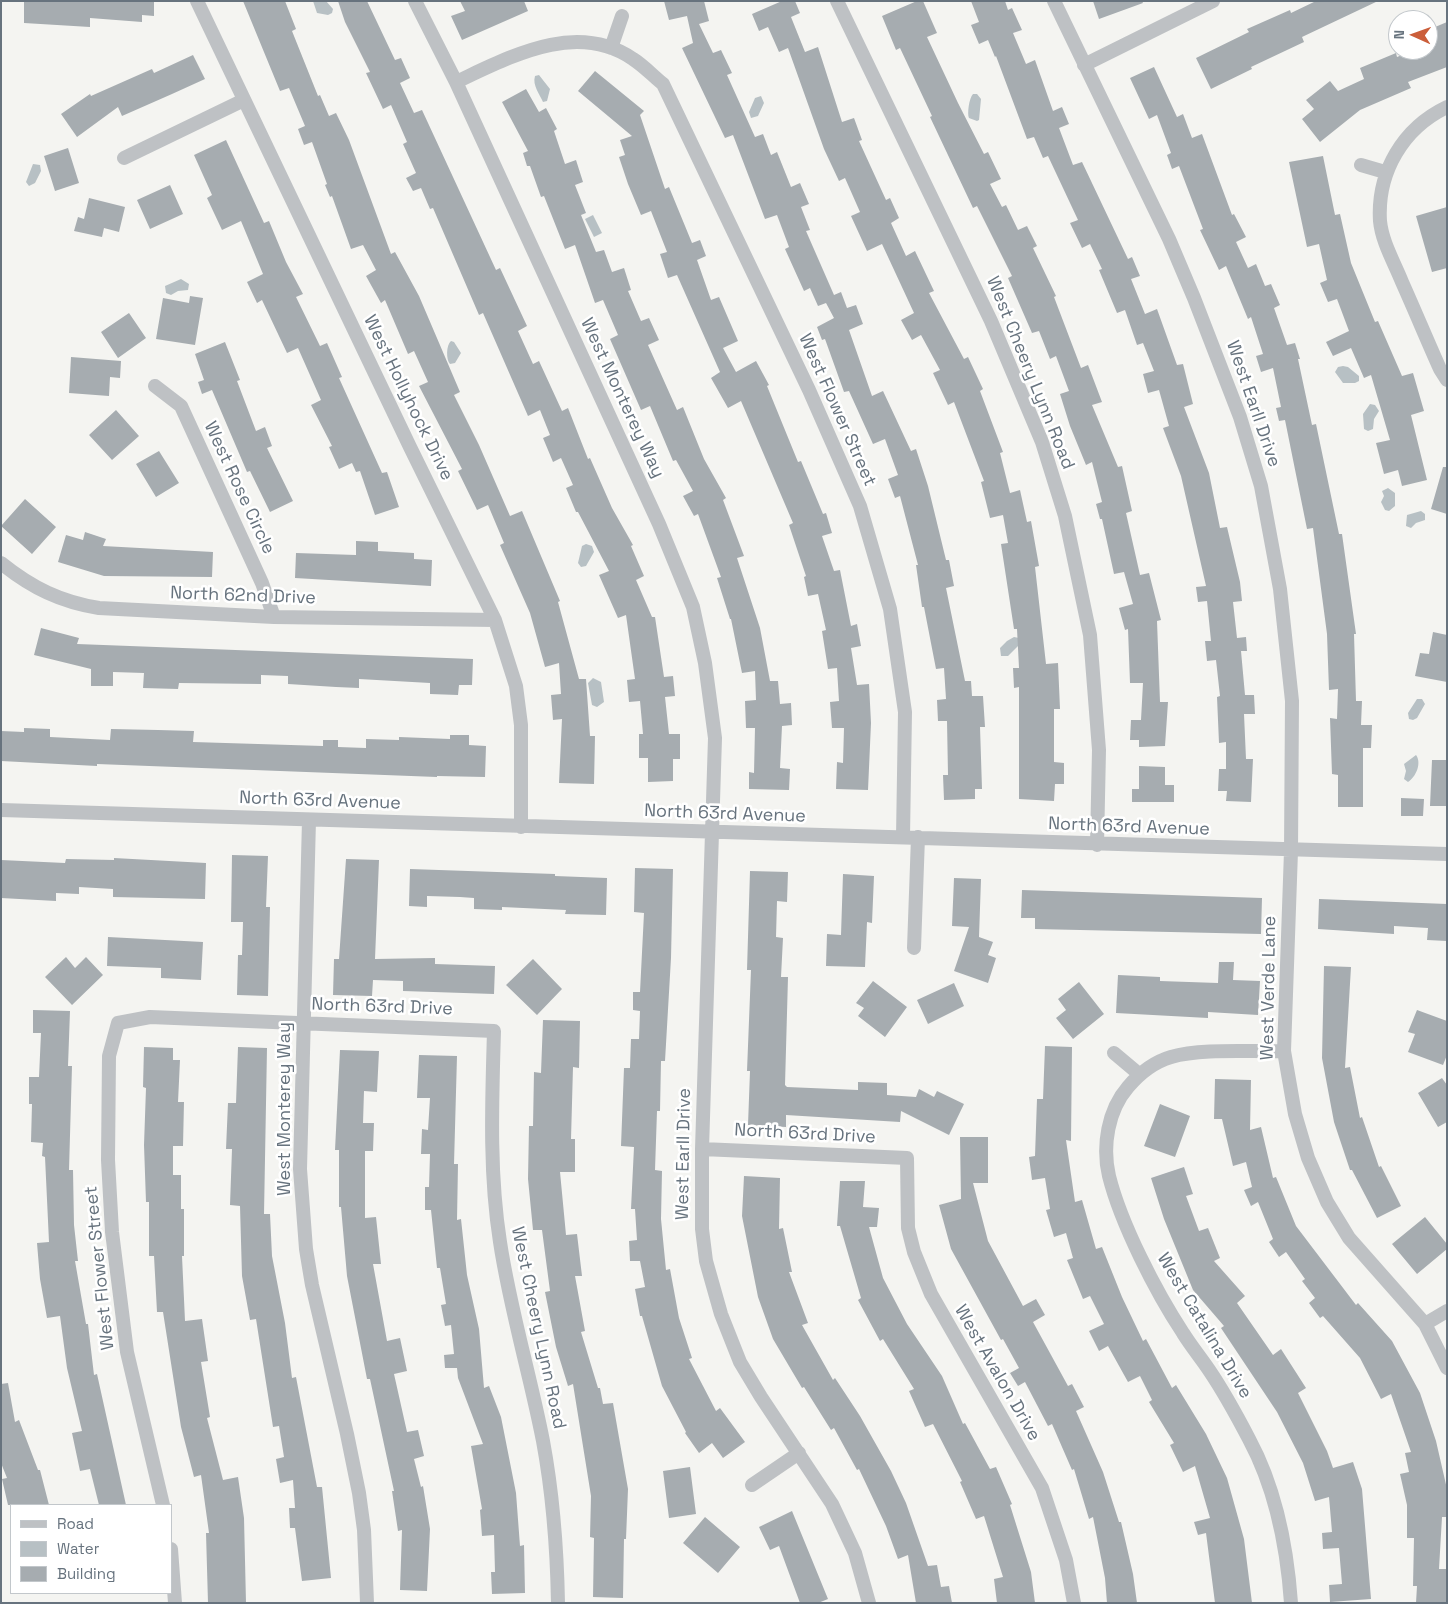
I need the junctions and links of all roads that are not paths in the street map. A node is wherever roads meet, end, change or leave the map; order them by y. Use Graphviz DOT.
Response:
graph roads {
  1 [pos="197,1"];
  2 [pos="415,1"];
  3 [pos="837,1"];
  4 [pos="1054,1"];
  5 [pos="1213,1"];
  6 [pos="622,16"];
  7 [pos="611,48"];
  8 [pos="1084,65"];
  9 [pos="456,82"];
  10 [pos="244,100"];
  11 [pos="1447,106"];
  12 [pos="124,158"];
  13 [pos="1361,166"];
  14 [pos="1385,172"];
  15 [pos="1447,380"];
  16 [pos="155,386"];
  17 [pos="1,563"];
  18 [pos="274,616"];
  19 [pos="496,620"];
  20 [pos="1,810"];
  21 [pos="309,820"];
  22 [pos="521,827"];
  23 [pos="711,832"];
  24 [pos="903,837"];
  25 [pos="918,837"];
  26 [pos="1097,845"];
  27 [pos="1291,851"];
  28 [pos="1447,854"];
  29 [pos="914,948"];
  30 [pos="304,1022"];
  31 [pos="118,1023"];
  32 [pos="494,1031"];
  33 [pos="1284,1051"];
  34 [pos="1114,1053"];
  35 [pos="1139,1074"];
  36 [pos="702,1149"];
  37 [pos="907,1158"];
  38 [pos="1447,1311"];
  39 [pos="1426,1324"];
  40 [pos="1447,1368"];
  41 [pos="799,1453"];
  42 [pos="752,1485"];
  43 [pos="163,1504"];
  44 [pos="172,1562"];
  45 [pos="175,1603"];
  46 [pos="367,1603"];
  47 [pos="558,1603"];
  48 [pos="869,1603"];
  49 [pos="1074,1603"];
  50 [pos="1291,1603"];
  1 -- 10 [label="street, West Hollyhock Drive"];
  2 -- 9 [label="street, West Monterey Way"];
  3 -- 26 [label="street, West Cheery Lynn Road"];
  4 -- 8 [label="street, West Earll Drive"];
  5 -- 8 [label="street"];
  6 -- 7 [label="street"];
  7 -- 9 [label="street, West Flower Street"];
  7 -- 24 [label="street, West Flower Street"];
  8 -- 27 [label="street, West Earll Drive"];
  9 -- 23 [label="street, West Monterey Way"];
  10 -- 12 [label="street"];
  10 -- 19 [label="street, West Hollyhock Drive"];
  11 -- 14 [label="street"];
  13 -- 14 [label="street"];
  14 -- 15 [label="street"];
  16 -- 18 [label="street, West Rose Circle"];
  17 -- 18 [label="street, North 62nd Drive"];
  18 -- 19 [label="street, North 62nd Drive"];
  19 -- 22 [label="street, West Hollyhock Drive"];
  20 -- 21 [label="street, North 63rd Avenue"];
  21 -- 22 [label="street, North 63rd Avenue"];
  21 -- 30 [label="street, West Monterey Way"];
  22 -- 23 [label="street, North 63rd Avenue"];
  23 -- 24 [label="street, North 63rd Avenue"];
  23 -- 36 [label="street, West Earll Drive"];
  24 -- 25 [label="street, North 63rd Avenue"];
  25 -- 26 [label="street, North 63rd Avenue"];
  25 -- 29 [label="street"];
  26 -- 27 [label="street, North 63rd Avenue"];
  27 -- 28 [label="street, North 63rd Avenue"];
  27 -- 33 [label="street, West Verde Lane"];
  30 -- 31 [label="street, North 63rd Drive"];
  30 -- 32 [label="street, North 63rd Drive"];
  30 -- 46 [label="street, West Monterey Way"];
  31 -- 43 [label="street, West Flower Street"];
  32 -- 47 [label="street, West Cheery Lynn Road"];
  33 -- 35 [label="street, West Catalina Drive"];
  33 -- 39 [label="street, West Verde Lane"];
  34 -- 35 [label="street"];
  35 -- 50 [label="street, West Catalina Drive"];
  36 -- 37 [label="street, North 63rd Drive"];
  36 -- 41 [label="street, West Earll Drive"];
  37 -- 49 [label="street, West Avalon Drive"];
  38 -- 39 [label="street"];
  39 -- 40 [label="street, West Verde Lane"];
  41 -- 42 [label="street"];
  41 -- 48 [label="street, West Earll Drive"];
  44 -- 45 [label="street"];
}
